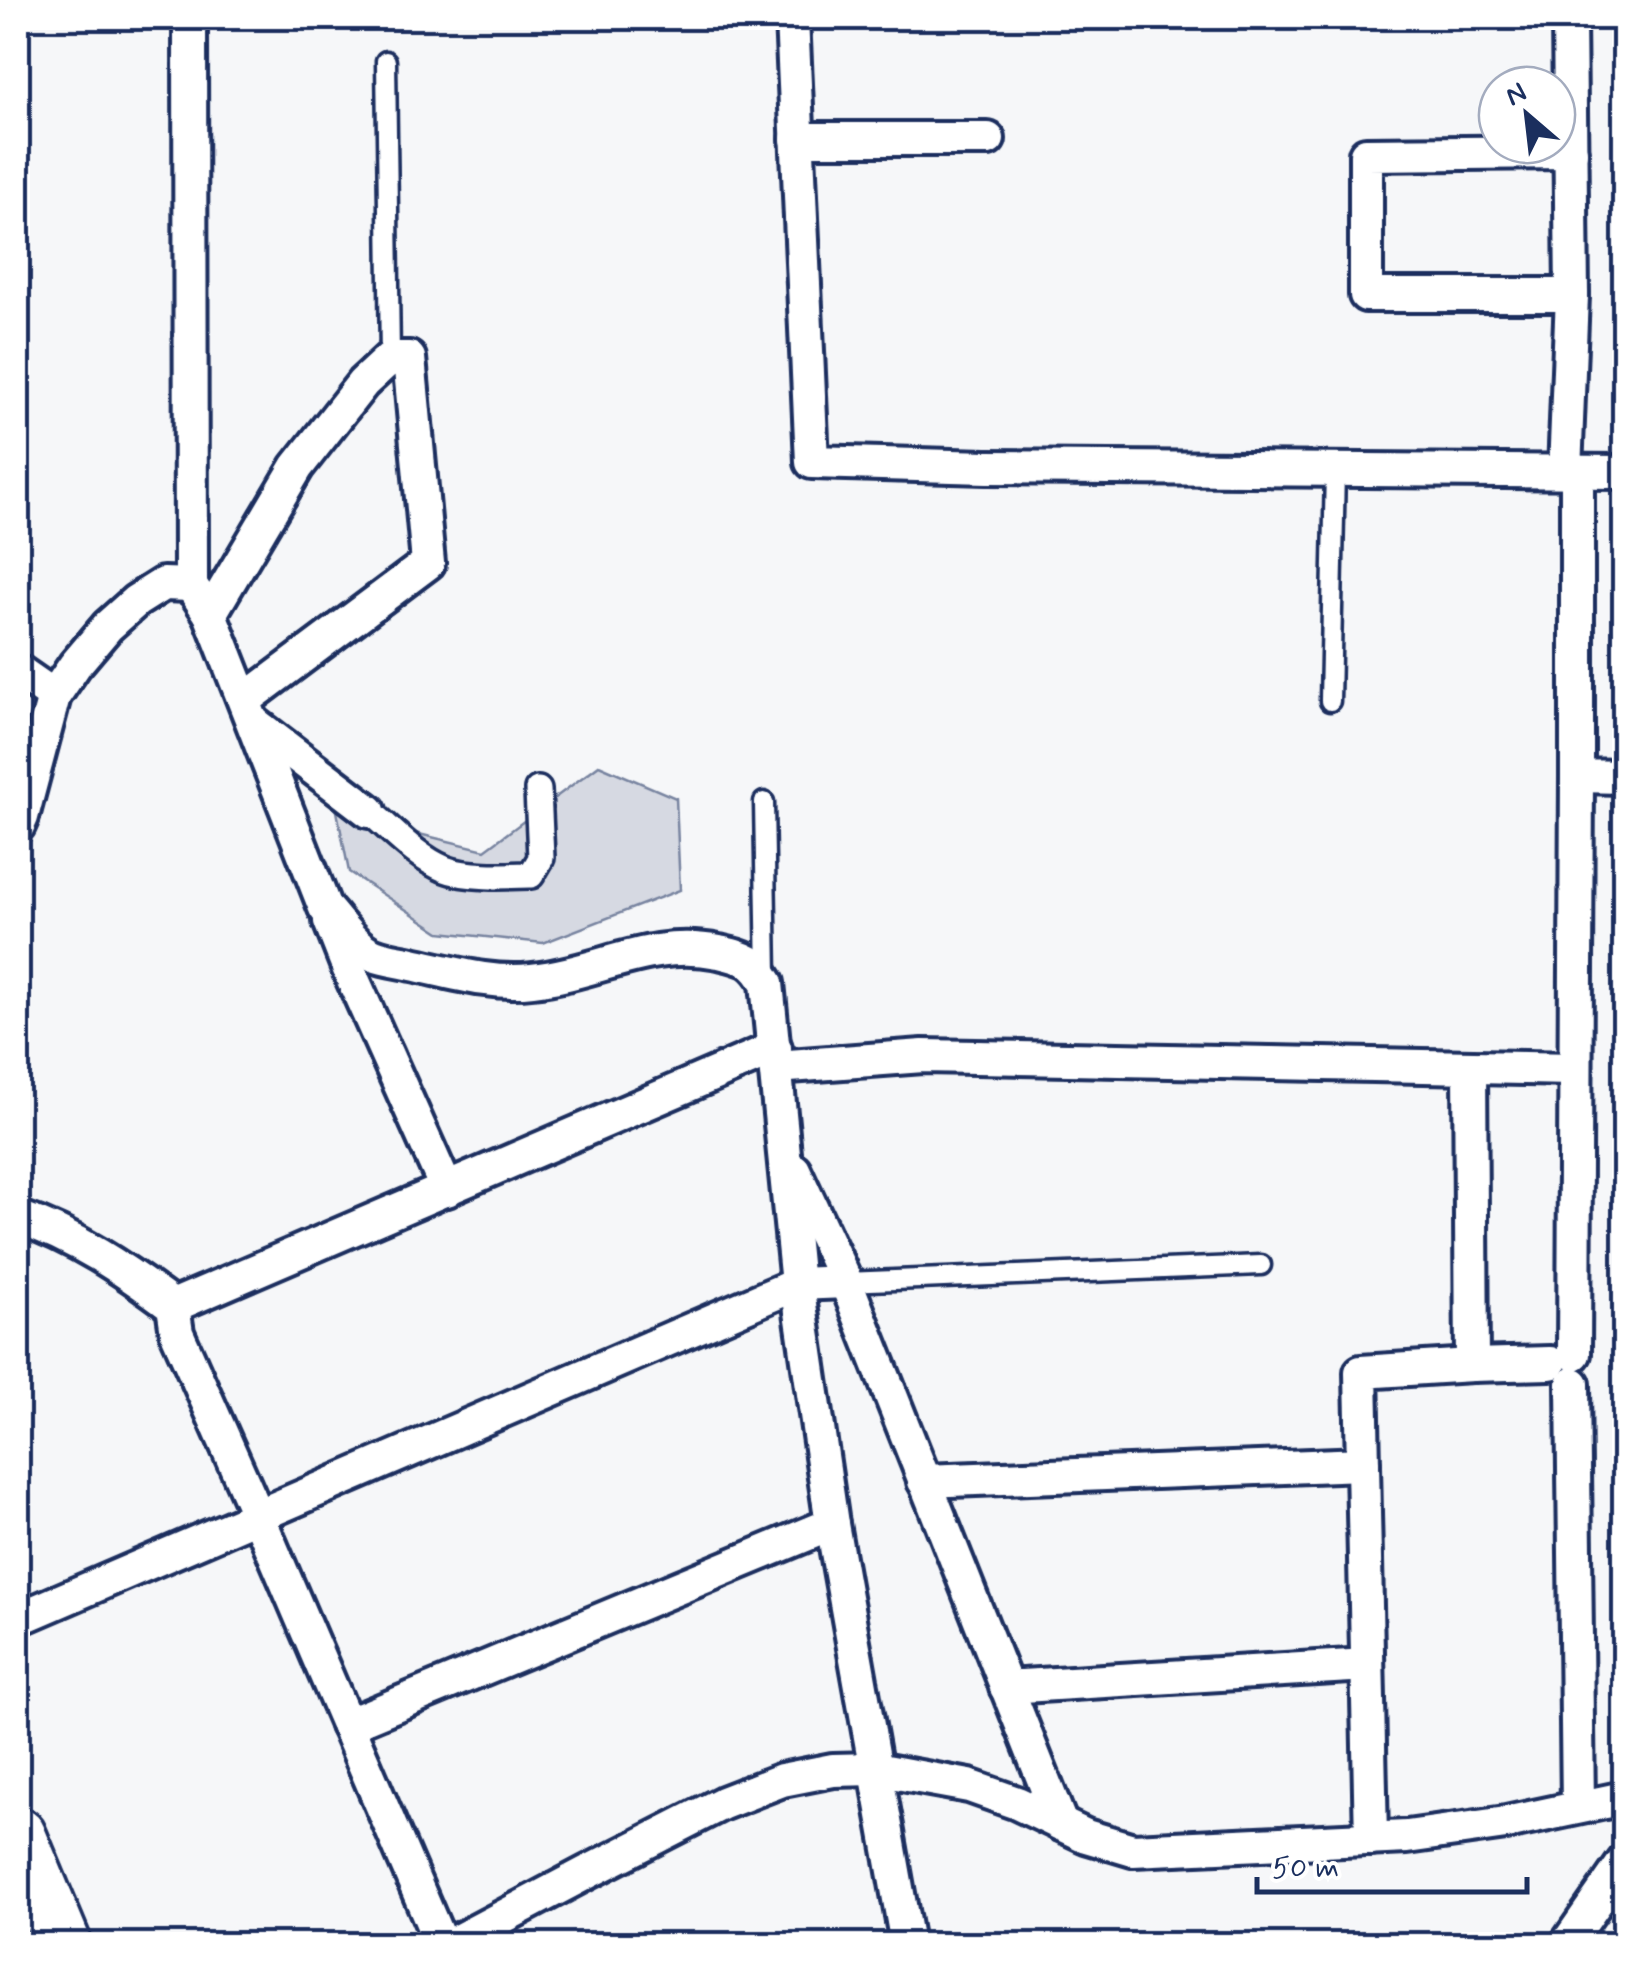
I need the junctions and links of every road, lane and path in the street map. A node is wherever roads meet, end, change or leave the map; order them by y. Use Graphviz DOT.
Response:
graph roads {
  1 [pos="190,18"];
  2 [pos="792,18"];
  3 [pos="1569,18"];
  4 [pos="386,62"];
  5 [pos="1569,65"];
  6 [pos="797,138"];
  7 [pos="988,138"];
  8 [pos="1477,153"];
  9 [pos="1570,165"];
  10 [pos="1572,295"];
  11 [pos="390,358"];
  12 [pos="1335,470"];
  13 [pos="1571,471"];
  14 [pos="1624,472"];
  15 [pos="191,585"];
  16 [pos="210,614"];
  17 [pos="18,671"];
  18 [pos="54,696"];
  19 [pos="1330,701"];
  20 [pos="250,712"];
  21 [pos="1577,776"];
  22 [pos="1624,777"];
  23 [pos="538,790"];
  24 [pos="764,802"];
  25 [pos="369,811"];
  26 [pos="18,826"];
  27 [pos="325,908"];
  28 [pos="767,983"];
  29 [pos="776,1058"];
  30 [pos="1470,1067"];
  31 [pos="1574,1069"];
  32 [pos="784,1148"];
  33 [pos="447,1190"];
  34 [pos="18,1216"];
  35 [pos="1262,1266"];
  36 [pos="846,1282"];
  37 [pos="797,1284"];
  38 [pos="173,1306"];
  39 [pos="1472,1365"];
  40 [pos="1566,1367"];
  41 [pos="1363,1464"];
  42 [pos="924,1481"];
  43 [pos="258,1516"];
  44 [pos="832,1524"];
  45 [pos="18,1619"];
  46 [pos="1367,1664"];
  47 [pos="1006,1687"];
  48 [pos="347,1725"];
  49 [pos="874,1769"];
  50 [pos="1624,1798"];
  51 [pos="1578,1807"];
  52 [pos="1061,1824"];
  53 [pos="18,1836"];
  54 [pos="1370,1839"];
  55 [pos="1624,1862"];
  56 [pos="63,1944"];
  57 [pos="441,1944"];
  58 [pos="452,1944"];
  59 [pos="907,1944"];
  60 [pos="1566,1944"];
  1 -- 15 [label="street"];
  2 -- 6 [label="street"];
  3 -- 5 [label="street"];
  4 -- 11 [label="lane"];
  6 -- 7 [label="street"];
  6 -- 12 [label="street"];
  8 -- 10 [label="street"];
  9 -- 10 [label="street"];
  10 -- 13 [label="street"];
  11 -- 16 [label="street"];
  11 -- 20 [label="street"];
  12 -- 13 [label="street"];
  12 -- 19 [label="lane"];
  13 -- 14 [label="street"];
  13 -- 21 [label="street"];
  15 -- 16 [label="street"];
  15 -- 18 [label="street"];
  16 -- 20 [label="street"];
  17 -- 18 [label="street"];
  18 -- 26 [label="street"];
  20 -- 25 [label="street"];
  20 -- 27 [label="street"];
  21 -- 22 [label="street"];
  21 -- 31 [label="street"];
  23 -- 25 [label="street"];
  24 -- 28 [label="lane"];
  27 -- 28 [label="street"];
  27 -- 33 [label="street"];
  28 -- 29 [label="street"];
  29 -- 30 [label="street"];
  29 -- 32 [label="street"];
  29 -- 33 [label="street"];
  30 -- 31 [label="street"];
  30 -- 39 [label="street"];
  31 -- 40 [label="street"];
  32 -- 36 [label="street"];
  32 -- 37 [label="street"];
  33 -- 38 [label="street"];
  34 -- 38 [label="street"];
  35 -- 36 [label="lane"];
  36 -- 37 [label="street"];
  36 -- 42 [label="street"];
  37 -- 43 [label="street"];
  37 -- 44 [label="street"];
  38 -- 43 [label="street"];
  39 -- 40 [label="street"];
  39 -- 41 [label="street"];
  40 -- 51 [label="street"];
  41 -- 42 [label="street"];
  41 -- 46 [label="street"];
  42 -- 47 [label="street"];
  43 -- 45 [label="street"];
  43 -- 48 [label="street"];
  44 -- 48 [label="street"];
  44 -- 49 [label="street"];
  46 -- 47 [label="street"];
  46 -- 54 [label="street"];
  47 -- 52 [label="street"];
  48 -- 57 [label="street"];
  49 -- 52 [label="street"];
  49 -- 58 [label="street"];
  49 -- 59 [label="street"];
  50 -- 51 [label="street"];
  51 -- 54 [label="street"];
  52 -- 54 [label="street"];
  53 -- 56 [label="highway"];
  55 -- 60 [label="street"];
}
